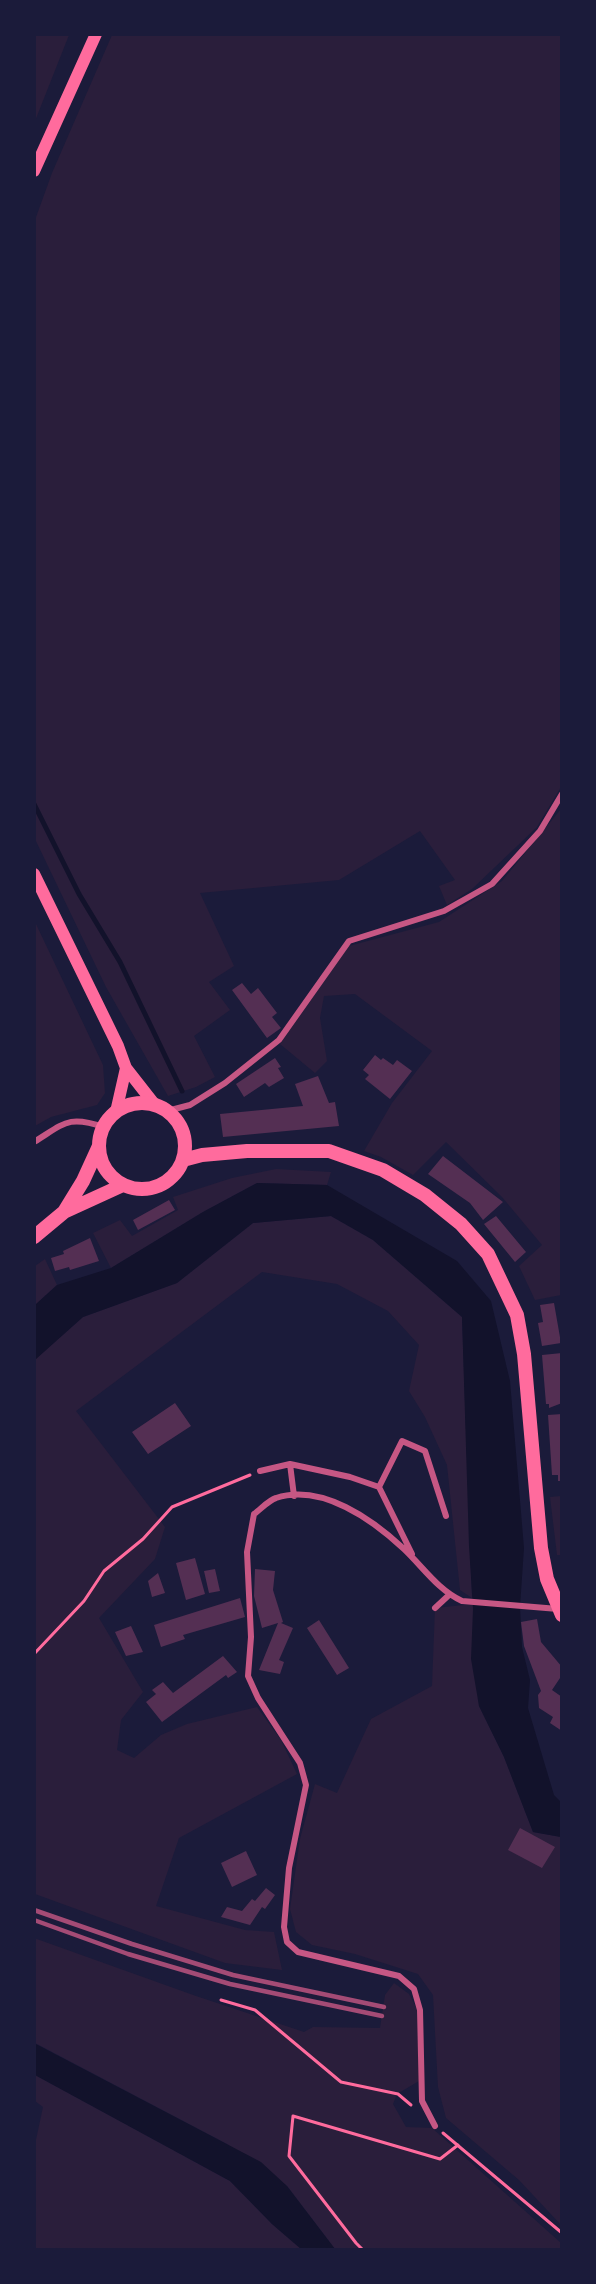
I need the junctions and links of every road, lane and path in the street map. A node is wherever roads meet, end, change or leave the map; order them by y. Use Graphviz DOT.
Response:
graph roads {
  1 [pos="96,34"];
  2 [pos="34,171"];
  3 [pos="561,794"];
  4 [pos="34,874"];
  5 [pos="126,1068"];
  6 [pos="161,1108"];
  7 [pos="116,1112"];
  8 [pos="104,1127"];
  9 [pos="34,1143"];
  10 [pos="99,1146"];
  11 [pos="183,1160"];
  12 [pos="123,1185"];
  13 [pos="64,1212"];
  14 [pos="34,1237"];
  15 [pos="290,1464"];
  16 [pos="260,1471"];
  17 [pos="379,1487"];
  18 [pos="294,1496"];
  19 [pos="446,1516"];
  20 [pos="415,1560"];
  21 [pos="449,1595"];
  22 [pos="435,1608"];
  23 [pos="560,1612"];
  24 [pos="34,1654"];
  25 [pos="220,2000"];
  26 [pos="413,2107"];
  27 [pos="435,2126"];
  28 [pos="458,2145"];
  29 [pos="561,2233"];
  30 [pos="363,2250"];
  1 -- 2 [label="main road"];
  3 -- 6 [label="street"];
  4 -- 5 [label="main road"];
  5 -- 6 [label="main road"];
  5 -- 7 [label="main road"];
  6 -- 7 [label="main road"];
  6 -- 11 [label="main road"];
  7 -- 8 [label="main road"];
  8 -- 9 [label="street"];
  8 -- 10 [label="main road"];
  10 -- 12 [label="main road"];
  10 -- 13 [label="main road"];
  11 -- 12 [label="main road"];
  11 -- 23 [label="main road"];
  12 -- 13 [label="main road"];
  13 -- 14 [label="main road"];
  15 -- 16 [label="street"];
  15 -- 17 [label="street"];
  15 -- 18 [label="street"];
  16 -- 24 [label="path"];
  17 -- 19 [label="street"];
  17 -- 20 [label="street"];
  18 -- 20 [label="street"];
  18 -- 27 [label="street"];
  20 -- 21 [label="street"];
  21 -- 22 [label="street"];
  21 -- 23 [label="street"];
  25 -- 26 [label="path"];
  27 -- 28 [label="path"];
  28 -- 29 [label="path"];
  28 -- 30 [label="path"];
}
